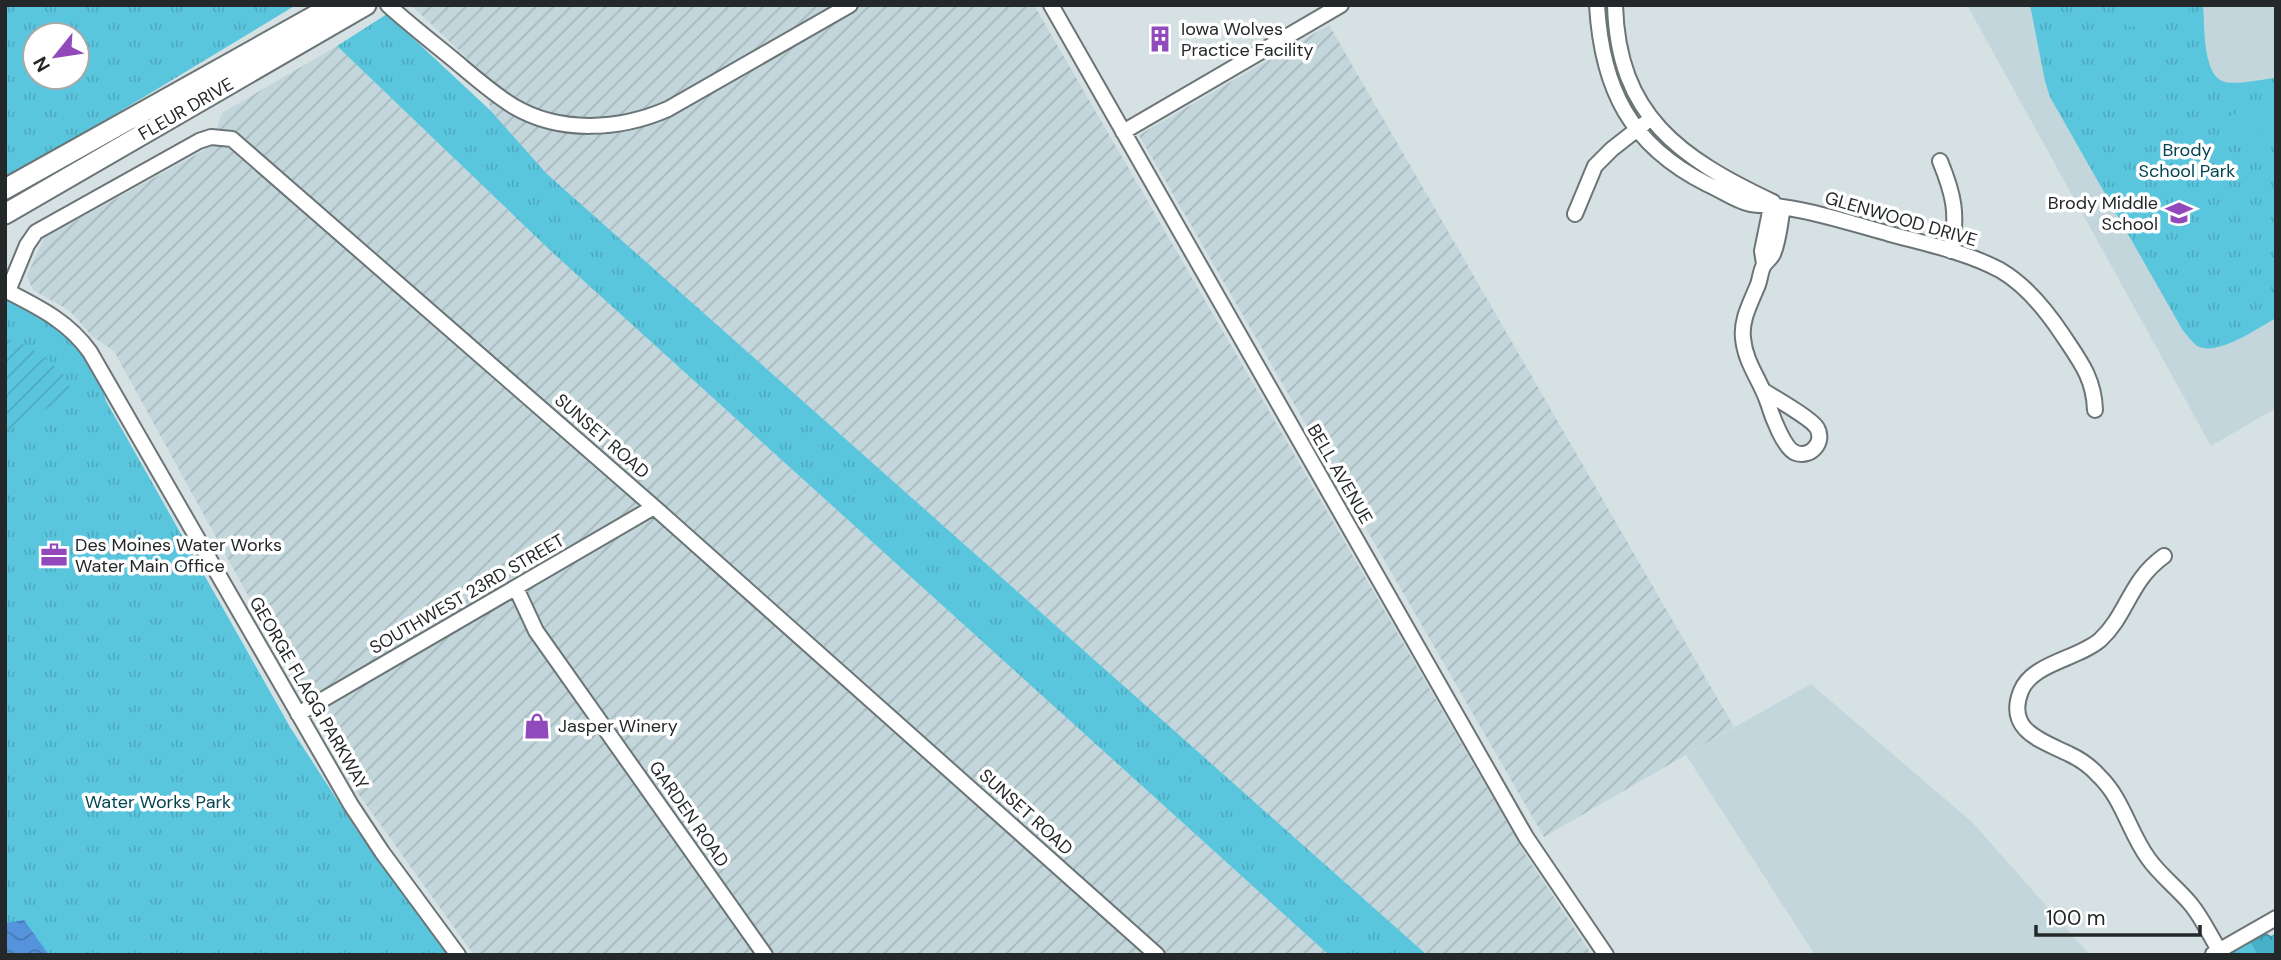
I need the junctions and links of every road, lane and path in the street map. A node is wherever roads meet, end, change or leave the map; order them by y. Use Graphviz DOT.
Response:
graph roads {
  1 [pos="334,5"];
  2 [pos="366,5"];
  3 [pos="388,5"];
  4 [pos="850,5"];
  5 [pos="1051,5"];
  6 [pos="1341,5"];
  7 [pos="1597,5"];
  8 [pos="1615,5"];
  9 [pos="287,41"];
  10 [pos="1651,118"];
  11 [pos="1637,130"];
  12 [pos="1123,132"];
  13 [pos="1940,161"];
  14 [pos="5,189"];
  15 [pos="1776,205"];
  16 [pos="5,214"];
  17 [pos="1574,214"];
  18 [pos="1951,251"];
  19 [pos="7,290"];
  20 [pos="1764,391"];
  21 [pos="2095,410"];
  22 [pos="654,507"];
  23 [pos="2164,556"];
  24 [pos="516,588"];
  25 [pos="298,714"];
  26 [pos="2276,918"];
  27 [pos="2215,953"];
  28 [pos="458,955"];
  29 [pos="765,955"];
  30 [pos="1157,955"];
  31 [pos="1606,955"];
  1 -- 9 [label="main road, FLEUR DRIVE"];
  2 -- 9 [label="main road, FLEUR DRIVE"];
  3 -- 4 [label="street"];
  5 -- 12 [label="street, BELL AVENUE"];
  6 -- 12 [label="street"];
  7 -- 11 [label="street, GLENWOOD DRIVE"];
  8 -- 10 [label="street, GLENWOOD DRIVE"];
  9 -- 14 [label="main road, FLEUR DRIVE"];
  9 -- 16 [label="main road, FLEUR DRIVE"];
  10 -- 11 [label="street"];
  10 -- 15 [label="street, GLENWOOD DRIVE"];
  11 -- 15 [label="street, GLENWOOD DRIVE"];
  11 -- 17 [label="street"];
  12 -- 31 [label="street, BELL AVENUE"];
  13 -- 18 [label="street"];
  15 -- 18 [label="street, GLENWOOD DRIVE"];
  15 -- 20 [label="street"];
  18 -- 21 [label="street, GLENWOOD DRIVE"];
  19 -- 22 [label="street, SUNSET ROAD"];
  19 -- 25 [label="street, GEORGE FLAGG PARKWAY"];
  20 -- 20 [label="street"];
  22 -- 24 [label="street, SOUTHWEST 23RD STREET"];
  22 -- 30 [label="street, SUNSET ROAD"];
  23 -- 27 [label="street"];
  24 -- 25 [label="street, SOUTHWEST 23RD STREET"];
  24 -- 29 [label="street, GARDEN ROAD"];
  25 -- 28 [label="street, GEORGE FLAGG PARKWAY"];
  26 -- 27 [label="street"];
}
